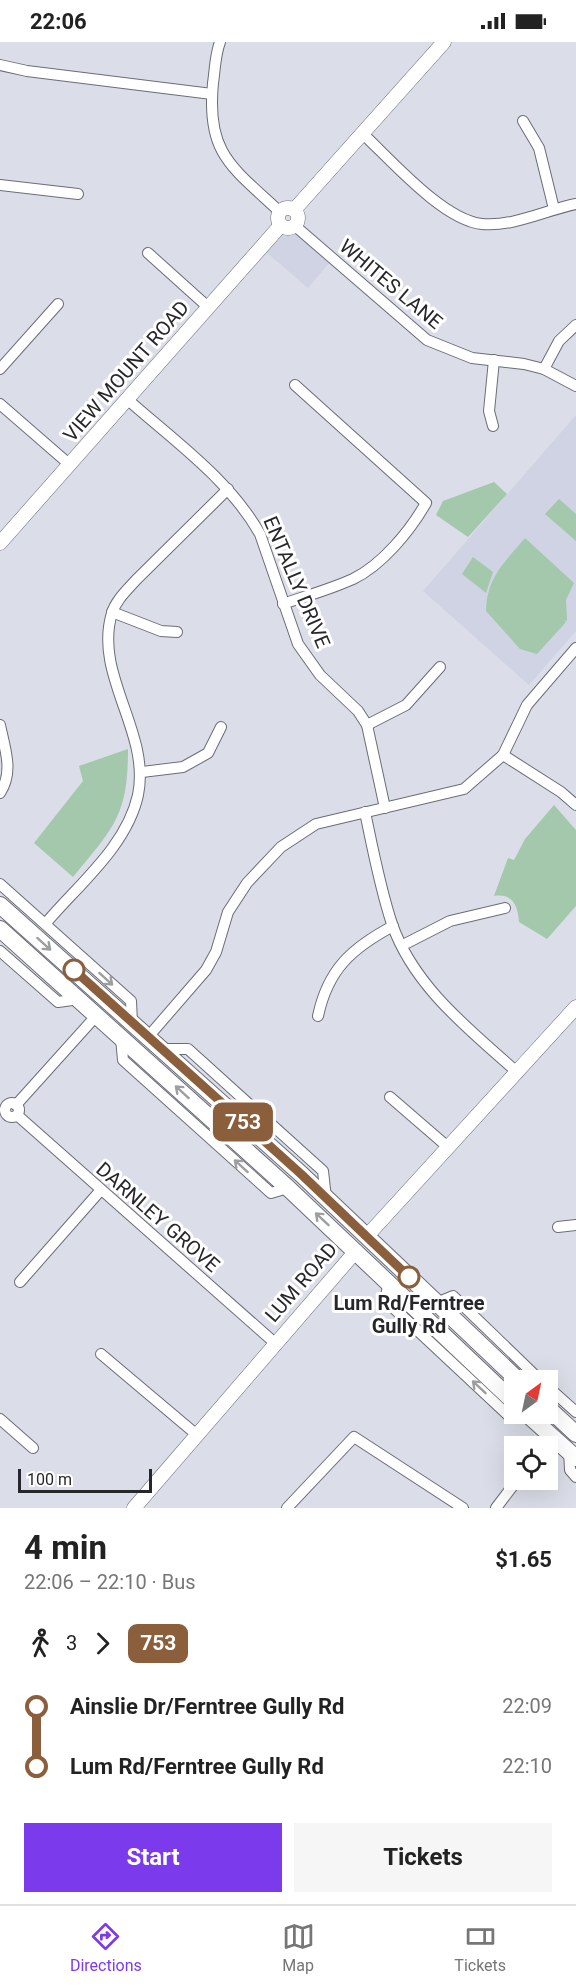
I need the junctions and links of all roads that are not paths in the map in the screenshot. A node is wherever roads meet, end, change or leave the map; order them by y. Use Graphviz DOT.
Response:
graph roads {
  1 [pos="220,42"];
  2 [pos="444,42"];
  3 [pos="0,65"];
  4 [pos="212,94"];
  5 [pos="523,121"];
  6 [pos="362,134"];
  7 [pos="0,185"];
  8 [pos="78,194"];
  9 [pos="576,204"];
  10 [pos="554,209"];
  11 [pos="285,221"];
  12 [pos="148,253"];
  13 [pos="58,304"];
  14 [pos="208,307"];
  15 [pos="576,325"];
  16 [pos="494,360"];
  17 [pos="0,369"];
  18 [pos="544,369"];
  19 [pos="295,385"];
  20 [pos="576,386"];
  21 [pos="127,399"];
  22 [pos="0,404"];
  23 [pos="493,426"];
  24 [pos="69,464"];
  25 [pos="228,489"];
  26 [pos="0,543"];
  27 [pos="283,604"];
  28 [pos="112,612"];
  29 [pos="177,632"];
  30 [pos="576,648"];
  31 [pos="440,667"];
  32 [pos="0,725"];
  33 [pos="367,725"];
  34 [pos="221,727"];
  35 [pos="503,754"];
  36 [pos="142,772"];
  37 [pos="0,793"];
  38 [pos="576,806"];
  39 [pos="385,808"];
  40 [pos="364,812"];
  41 [pos="0,884"];
  42 [pos="0,905"];
  43 [pos="505,908"];
  44 [pos="46,923"];
  45 [pos="393,926"];
  46 [pos="0,929"];
  47 [pos="403,945"];
  48 [pos="0,951"];
  49 [pos="79,999"];
  50 [pos="108,1002"];
  51 [pos="576,1007"];
  52 [pos="97,1016"];
  53 [pos="318,1016"];
  54 [pos="132,1023"];
  55 [pos="148,1037"];
  56 [pos="161,1049"];
  57 [pos="518,1073"];
  58 [pos="390,1097"];
  59 [pos="8,1111"];
  60 [pos="449,1148"];
  61 [pos="301,1174"];
  62 [pos="288,1188"];
  63 [pos="100,1191"];
  64 [pos="326,1198"];
  65 [pos="576,1225"];
  66 [pos="558,1227"];
  67 [pos="367,1236"];
  68 [pos="356,1251"];
  69 [pos="20,1282"];
  70 [pos="388,1282"];
  71 [pos="436,1303"];
  72 [pos="424,1316"];
  73 [pos="276,1344"];
  74 [pos="101,1354"];
  75 [pos="507,1370"];
  76 [pos="530,1370"];
  77 [pos="504,1392"];
  78 [pos="558,1396"];
  79 [pos="504,1411"];
  80 [pos="576,1412"];
  81 [pos="558,1418"];
  82 [pos="0,1419"];
  83 [pos="561,1421"];
  84 [pos="576,1434"];
  85 [pos="197,1435"];
  86 [pos="550,1436"];
  87 [pos="558,1447"];
  88 [pos="33,1448"];
  89 [pos="572,1455"];
  90 [pos="576,1477"];
  91 [pos="510,1490"];
  92 [pos="134,1508"];
  93 [pos="287,1508"];
  94 [pos="463,1508"];
  95 [pos="496,1508"];
  1 -- 4 [label="street, WHITES LANE"];
  2 -- 6 [label="street"];
  3 -- 4 [label="street"];
  4 -- 11 [label="street, WHITES LANE"];
  5 -- 10 [label="street"];
  6 -- 10 [label="street"];
  6 -- 11 [label="street"];
  7 -- 8 [label="street"];
  9 -- 10 [label="street"];
  11 -- 14 [label="street, VIEW MOUNT ROAD"];
  11 -- 16 [label="street, WHITES LANE"];
  12 -- 14 [label="street"];
  13 -- 17 [label="street"];
  14 -- 21 [label="street, VIEW MOUNT ROAD"];
  15 -- 18 [label="street"];
  16 -- 18 [label="street, WHITES LANE"];
  16 -- 23 [label="street"];
  18 -- 20 [label="street, WHITES LANE"];
  19 -- 27 [label="street"];
  21 -- 24 [label="street, VIEW MOUNT ROAD"];
  21 -- 25 [label="street, ENTALLY DRIVE"];
  22 -- 24 [label="street"];
  24 -- 26 [label="street, VIEW MOUNT ROAD"];
  25 -- 27 [label="street, ENTALLY DRIVE"];
  25 -- 28 [label="street"];
  27 -- 33 [label="street, ENTALLY DRIVE"];
  28 -- 29 [label="street"];
  28 -- 36 [label="street"];
  30 -- 35 [label="street"];
  31 -- 33 [label="street"];
  32 -- 37 [label="street"];
  33 -- 39 [label="street, ENTALLY DRIVE"];
  34 -- 36 [label="street"];
  35 -- 38 [label="street"];
  35 -- 39 [label="street"];
  36 -- 44 [label="street"];
  39 -- 40 [label="street"];
  40 -- 45 [label="street"];
  40 -- 55 [label="street"];
  41 -- 44 [label="street"];
  42 -- 50 [label="main road, one-way"];
  43 -- 47 [label="street"];
  44 -- 54 [label="street, one-way"];
  45 -- 47 [label="street"];
  45 -- 53 [label="street"];
  46 -- 49 [label="main road"];
  47 -- 57 [label="street"];
  48 -- 49 [label="street"];
  49 -- 52 [label="main road"];
  50 -- 52 [label="main road"];
  50 -- 54 [label="main road"];
  51 -- 57 [label="street, LUM ROAD"];
  52 -- 59 [label="street"];
  62 -- 52 [label="main road, one-way"];
  54 -- 55 [label="main road"];
  55 -- 56 [label="main road"];
  56 -- 61 [label="main road"];
  56 -- 64 [label="street"];
  57 -- 60 [label="street, LUM ROAD"];
  58 -- 60 [label="street"];
  59 -- 63 [label="street, DARNLEY GROVE"];
  60 -- 67 [label="street, LUM ROAD"];
  61 -- 62 [label="main road"];
  61 -- 64 [label="main road"];
  68 -- 62 [label="main road, one-way"];
  63 -- 69 [label="street"];
  63 -- 73 [label="street, DARNLEY GROVE"];
  64 -- 67 [label="main road"];
  65 -- 66 [label="street"];
  67 -- 68 [label="main road, LUM ROAD"];
  67 -- 71 [label="main road"];
  68 -- 70 [label="main road"];
  68 -- 73 [label="street, LUM ROAD"];
  70 -- 72 [label="main road"];
  79 -- 70 [label="street, one-way"];
  71 -- 72 [label="main road"];
  71 -- 75 [label="main road"];
  71 -- 76 [label="street"];
  72 -- 77 [label="main road"];
  73 -- 85 [label="street, LUM ROAD"];
  74 -- 85 [label="street"];
  78 -- 80 [label="street"];
  81 -- 83 [label="main road"];
  82 -- 88 [label="street"];
  83 -- 84 [label="main road"];
  83 -- 86 [label="main road"];
  85 -- 92 [label="street, LUM ROAD"];
  87 -- 89 [label="main road"];
  89 -- 90 [label="street"];
  91 -- 95 [label="street"];
  93 -- 94 [label="street"];
}
